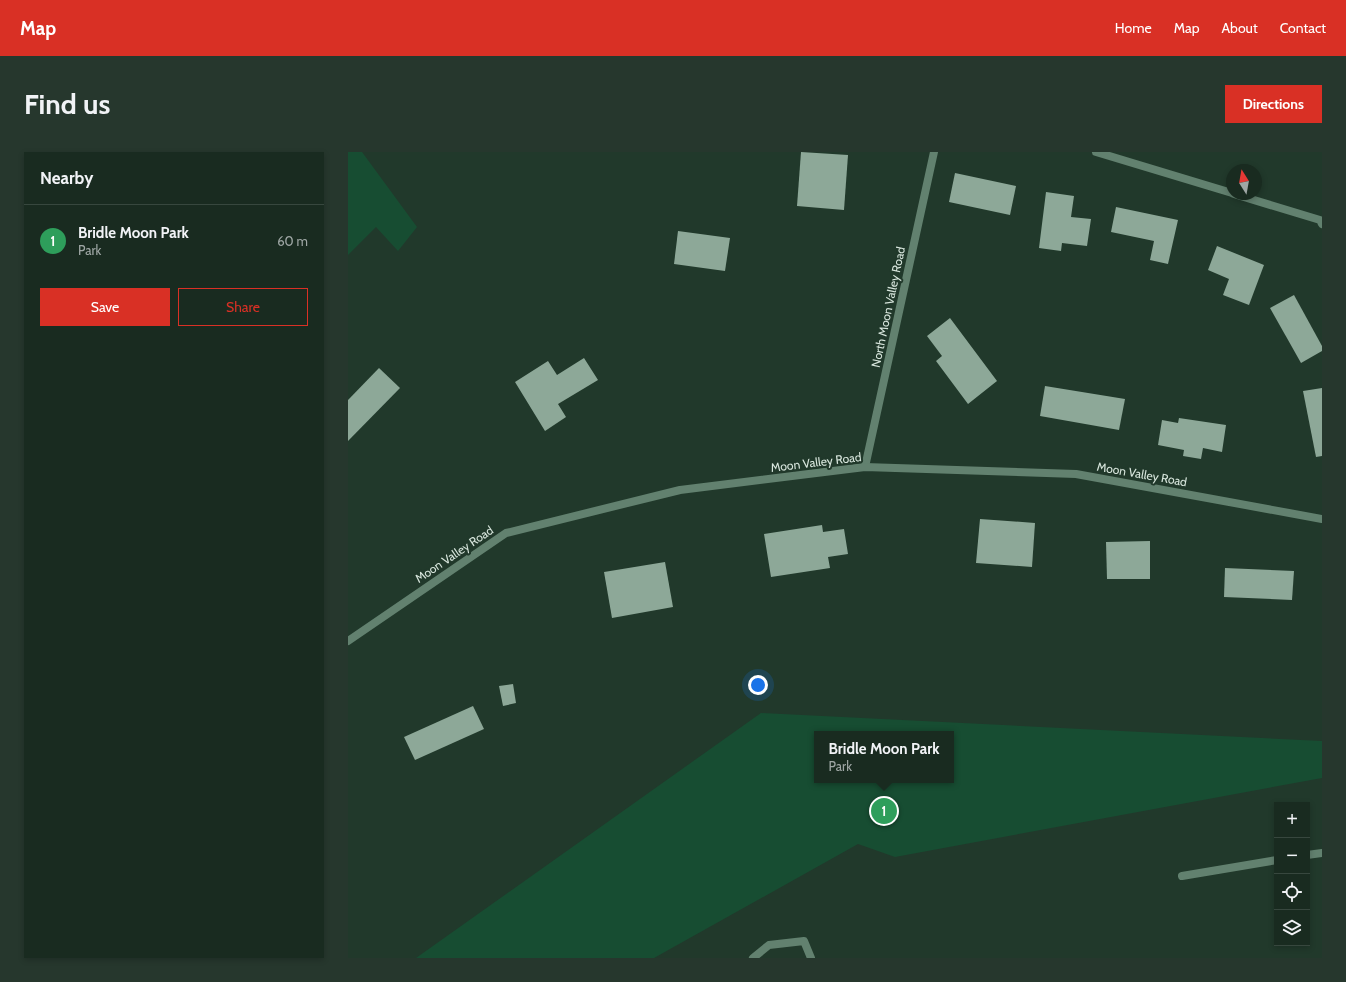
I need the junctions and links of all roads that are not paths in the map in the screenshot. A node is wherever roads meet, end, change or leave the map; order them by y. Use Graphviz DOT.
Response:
graph roads {
  1 [pos="934,152"];
  2 [pos="1096,152"];
  3 [pos="1226,192"];
  4 [pos="1253,200"];
  5 [pos="1322,224"];
  6 [pos="865,468"];
  7 [pos="1322,519"];
  8 [pos="348,641"];
  9 [pos="1322,853"];
  10 [pos="1310,855"];
  11 [pos="1274,861"];
  12 [pos="1182,876"];
  13 [pos="752,958"];
  14 [pos="811,958"];
  1 -- 6 [label="street, North Moon Valley Road"];
  2 -- 3 [label="street"];
  4 -- 5 [label="street"];
  6 -- 7 [label="street, Moon Valley Road"];
  6 -- 8 [label="street, Moon Valley Road"];
  9 -- 10 [label="street"];
  11 -- 12 [label="street"];
  13 -- 14 [label="street"];
}
